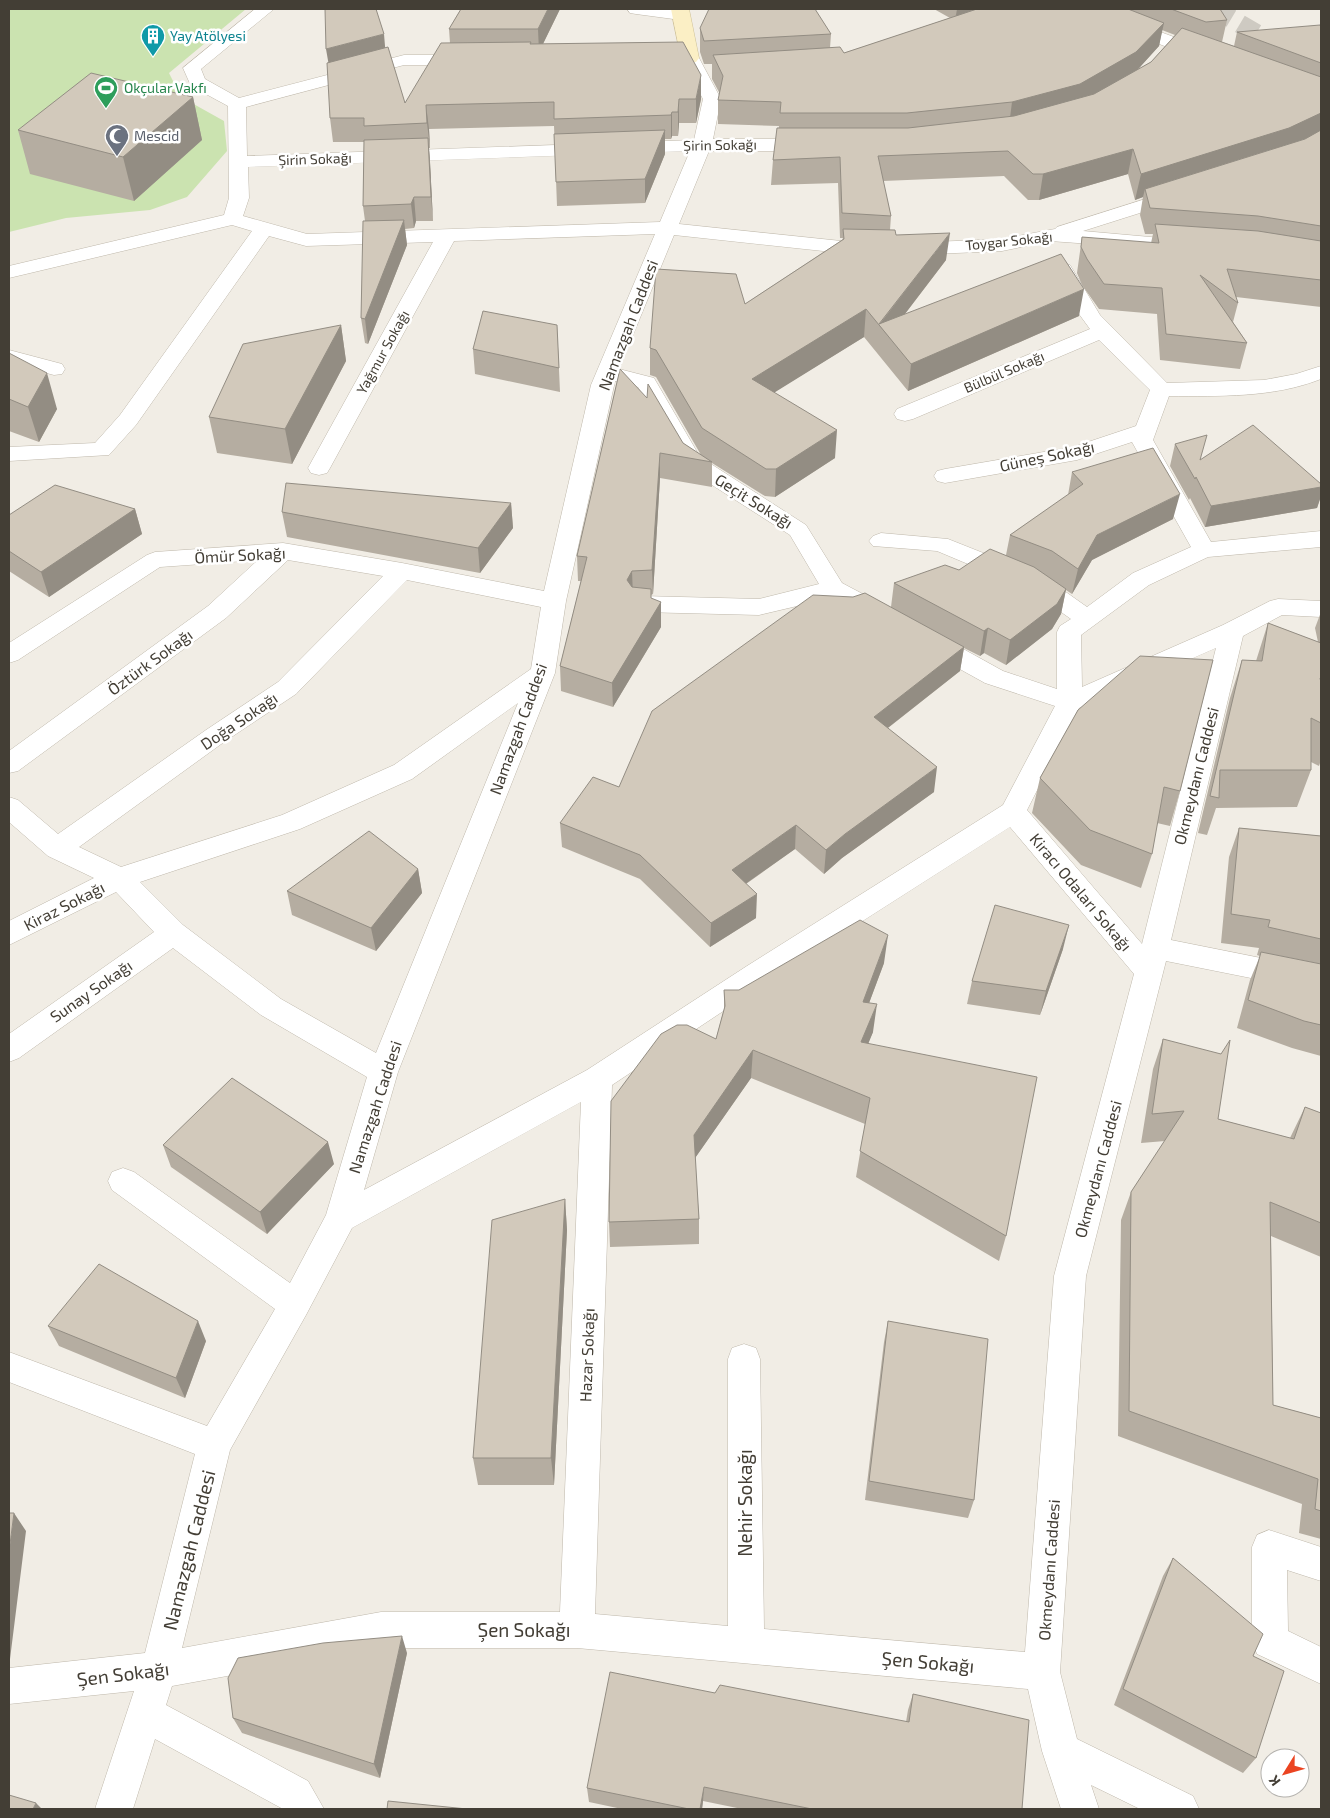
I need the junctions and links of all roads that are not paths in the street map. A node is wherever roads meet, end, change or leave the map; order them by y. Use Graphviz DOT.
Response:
graph roads {
  1 [pos="264,9"];
  2 [pos="636,9"];
  3 [pos="1098,9"];
  4 [pos="680,12"];
  5 [pos="1224,56"];
  6 [pos="660,58"];
  7 [pos="483,60"];
  8 [pos="695,65"];
  9 [pos="719,71"];
  10 [pos="237,104"];
  11 [pos="702,145"];
  12 [pos="828,145"];
  13 [pos="239,162"];
  14 [pos="1198,189"];
  15 [pos="232,219"];
  16 [pos="264,228"];
  17 [pos="666,228"];
  18 [pos="447,235"];
  19 [pos="1050,235"];
  20 [pos="1203,246"];
  21 [pos="9,272"];
  22 [pos="1102,331"];
  23 [pos="9,356"];
  24 [pos="54,369"];
  25 [pos="608,372"];
  26 [pos="1321,372"];
  27 [pos="1161,389"];
  28 [pos="905,414"];
  29 [pos="1146,430"];
  30 [pos="9,454"];
  31 [pos="319,468"];
  32 [pos="945,476"];
  33 [pos="1321,540"];
  34 [pos="881,541"];
  35 [pos="283,550"];
  36 [pos="1204,550"];
  37 [pos="402,571"];
  38 [pos="834,589"];
  39 [pos="554,601"];
  40 [pos="642,604"];
  41 [pos="1321,609"];
  42 [pos="1088,619"];
  43 [pos="1232,631"];
  44 [pos="9,654"];
  45 [pos="543,673"];
  46 [pos="1070,702"];
  47 [pos="9,764"];
  48 [pos="9,808"];
  49 [pos="1014,812"];
  50 [pos="57,849"];
  51 [pos="120,878"];
  52 [pos="174,933"];
  53 [pos="9,934"];
  54 [pos="1152,960"];
  55 [pos="1321,981"];
  56 [pos="9,1050"];
  57 [pos="383,1072"];
  58 [pos="597,1079"];
  59 [pos="123,1181"];
  60 [pos="341,1218"];
  61 [pos="295,1305"];
  62 [pos="744,1359"];
  63 [pos="9,1367"];
  64 [pos="214,1445"];
  65 [pos="1321,1564"];
  66 [pos="577,1630"];
  67 [pos="746,1647"];
  68 [pos="1321,1666"];
  69 [pos="159,1670"];
  70 [pos="1042,1672"];
  71 [pos="9,1686"];
  72 [pos="145,1714"];
  73 [pos="1061,1751"];
  74 [pos="114,1809"];
  75 [pos="305,1809"];
  76 [pos="1080,1809"];
  77 [pos="1180,1809"];
  1 -- 10 [label="street"];
  2 -- 4 [label="street"];
  3 -- 5 [label="street"];
  4 -- 8 [label="street"];
  6 -- 8 [label="street"];
  7 -- 10 [label="street"];
  8 -- 9 [label="street"];
  8 -- 11 [label="street, Namazgah Caddesi"];
  10 -- 13 [label="street"];
  11 -- 12 [label="street, Şirin Sokağı"];
  11 -- 13 [label="street, Şirin Sokağı"];
  11 -- 17 [label="street, Namazgah Caddesi"];
  13 -- 15 [label="street"];
  14 -- 19 [label="street"];
  15 -- 16 [label="street, Toygar Sokağı"];
  15 -- 21 [label="street"];
  16 -- 18 [label="street, Toygar Sokağı"];
  16 -- 30 [label="street"];
  17 -- 18 [label="street, Toygar Sokağı"];
  17 -- 19 [label="street, Toygar Sokağı"];
  17 -- 25 [label="street, Namazgah Caddesi"];
  18 -- 31 [label="street, Yağmur Sokağı"];
  19 -- 20 [label="street, Toygar Sokağı"];
  19 -- 22 [label="street"];
  22 -- 27 [label="street"];
  22 -- 28 [label="street, Bülbül Sokağı"];
  23 -- 24 [label="street"];
  25 -- 38 [label="street, Geçit Sokağı"];
  25 -- 39 [label="street, Namazgah Caddesi"];
  26 -- 27 [label="street"];
  27 -- 29 [label="street"];
  29 -- 32 [label="street, Güneş Sokağı"];
  29 -- 36 [label="street"];
  33 -- 36 [label="street"];
  34 -- 42 [label="street"];
  35 -- 37 [label="street, Ömür Sokağı"];
  35 -- 44 [label="street, Ömür Sokağı"];
  35 -- 47 [label="street, Öztürk Sokağı"];
  36 -- 42 [label="street"];
  37 -- 39 [label="street, Ömür Sokağı"];
  37 -- 50 [label="street, Doğa Sokağı"];
  38 -- 40 [label="street"];
  38 -- 46 [label="street, Geçit Sokağı"];
  39 -- 45 [label="street, Namazgah Caddesi"];
  41 -- 43 [label="street"];
  42 -- 46 [label="street"];
  43 -- 46 [label="street"];
  43 -- 54 [label="street, Okmeydanı Caddesi"];
  45 -- 51 [label="street, Kiraz Sokağı"];
  45 -- 57 [label="street, Namazgah Caddesi"];
  46 -- 49 [label="street"];
  48 -- 50 [label="street"];
  49 -- 54 [label="street, Kiracı Odaları Sokağı"];
  49 -- 58 [label="street"];
  50 -- 51 [label="street"];
  51 -- 52 [label="street"];
  51 -- 53 [label="street, Kiraz Sokağı"];
  52 -- 56 [label="street, Sunay Sokağı"];
  52 -- 57 [label="street"];
  54 -- 55 [label="street, Kiracı Odaları Sokağı"];
  54 -- 70 [label="street, Okmeydanı Caddesi"];
  57 -- 60 [label="street, Namazgah Caddesi"];
  58 -- 60 [label="street"];
  58 -- 66 [label="street, Hazar Sokağı"];
  59 -- 61 [label="street"];
  60 -- 61 [label="street, Namazgah Caddesi"];
  61 -- 64 [label="street, Namazgah Caddesi"];
  62 -- 67 [label="street, Nehir Sokağı"];
  63 -- 64 [label="street"];
  64 -- 69 [label="street, Namazgah Caddesi"];
  65 -- 68 [label="street"];
  66 -- 67 [label="street, Şen Sokağı"];
  66 -- 69 [label="street, Şen Sokağı"];
  67 -- 70 [label="street, Şen Sokağı"];
  69 -- 71 [label="street, Şen Sokağı"];
  69 -- 72 [label="street, Namazgah Caddesi"];
  70 -- 73 [label="street, Okmeydanı Caddesi"];
  72 -- 74 [label="street, Namazgah Caddesi"];
  72 -- 75 [label="street"];
  73 -- 76 [label="street, Okmeydanı Caddesi"];
  73 -- 77 [label="street"];
}
